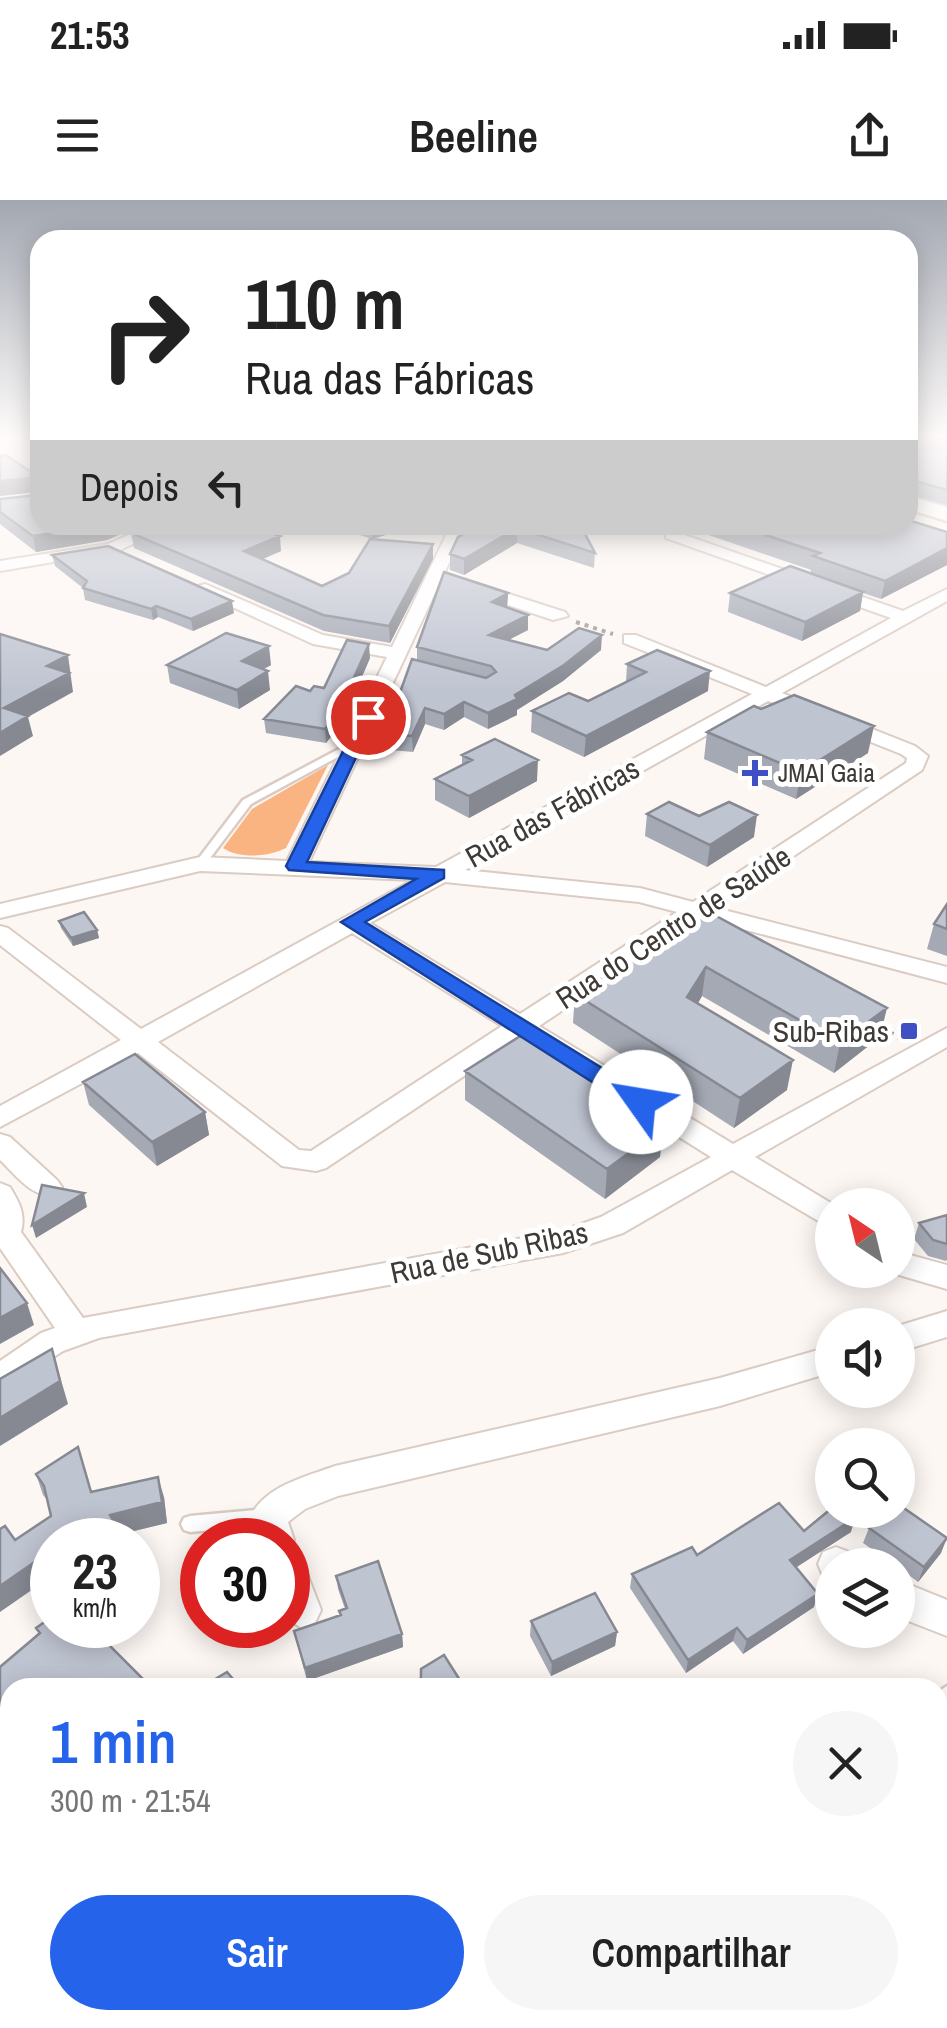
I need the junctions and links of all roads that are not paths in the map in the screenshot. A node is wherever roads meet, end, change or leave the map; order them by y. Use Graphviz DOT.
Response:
graph roads {
  1 [pos="148,535"];
  2 [pos="452,535"];
  3 [pos="670,535"];
  4 [pos="0,566"];
  5 [pos="436,574"];
  6 [pos="180,579"];
  7 [pos="947,594"];
  8 [pos="559,616"];
  9 [pos="904,617"];
  10 [pos="630,639"];
  11 [pos="403,662"];
  12 [pos="769,694"];
  13 [pos="354,744"];
  14 [pos="200,864"];
  15 [pos="296,866"];
  16 [pos="437,874"];
  17 [pos="701,909"];
  18 [pos="0,910"];
  19 [pos="351,922"];
  20 [pos="0,933"];
  21 [pos="947,975"];
  22 [pos="521,1028"];
  23 [pos="140,1040"];
  24 [pos="935,1043"];
  25 [pos="0,1118"];
  26 [pos="0,1144"];
  27 [pos="730,1158"];
  28 [pos="47,1188"];
  29 [pos="0,1194"];
  30 [pos="815,1208"];
  31 [pos="915,1268"];
  32 [pos="947,1276"];
  33 [pos="947,1324"];
  34 [pos="76,1333"];
  35 [pos="915,1334"];
  36 [pos="815,1363"];
  37 [pos="0,1378"];
  38 [pos="279,1518"];
  39 [pos="915,1607"];
  40 [pos="947,1618"];
  1 -- 4 [label="street"];
  2 -- 5 [label="street"];
  3 -- 9 [label="street"];
  5 -- 8 [label="street"];
  5 -- 11 [label="street"];
  6 -- 11 [label="street"];
  7 -- 9 [label="street, Rua das Fábricas"];
  9 -- 12 [label="street, Rua das Fábricas"];
  10 -- 12 [label="street"];
  11 -- 13 [label="street"];
  12 -- 16 [label="street, Rua das Fábricas"];
  12 -- 17 [label="street, Rua do Centro de Saúde"];
  13 -- 14 [label="lane"];
  13 -- 15 [label="street"];
  14 -- 15 [label="street"];
  14 -- 18 [label="street"];
  15 -- 16 [label="street"];
  16 -- 17 [label="street"];
  16 -- 19 [label="street, Rua das Fábricas"];
  17 -- 21 [label="street"];
  17 -- 22 [label="street, Rua do Centro de Saúde"];
  19 -- 22 [label="street"];
  19 -- 23 [label="street, Rua das Fábricas"];
  20 -- 23 [label="street, Rua do Centro de Saúde"];
  22 -- 23 [label="street, Rua do Centro de Saúde"];
  22 -- 27 [label="street"];
  23 -- 25 [label="street, Rua das Fábricas"];
  24 -- 27 [label="street, Rua de Sub Ribas"];
  26 -- 28 [label="street"];
  27 -- 30 [label="street"];
  27 -- 34 [label="street, Rua de Sub Ribas"];
  29 -- 34 [label="street"];
  31 -- 32 [label="street"];
  33 -- 35 [label="street"];
  34 -- 37 [label="street, Rua de Sub Ribas"];
  36 -- 38 [label="street"];
  39 -- 40 [label="street"];
}
